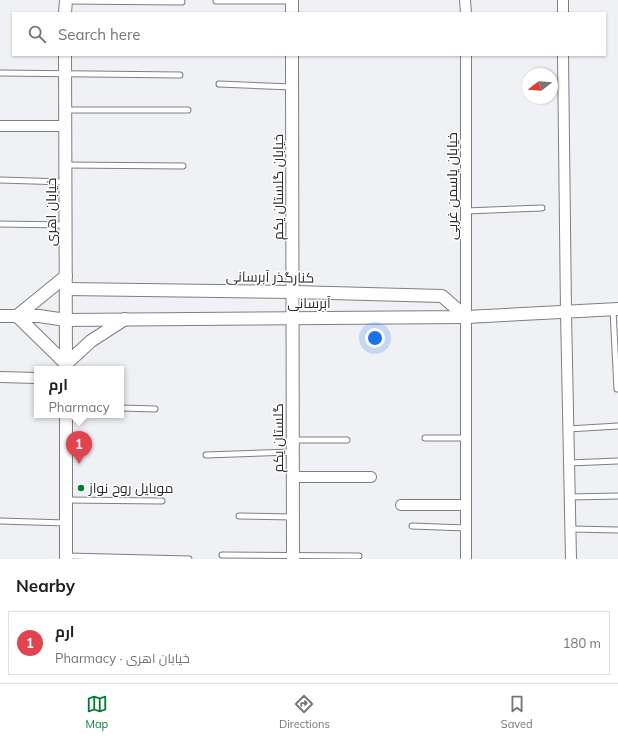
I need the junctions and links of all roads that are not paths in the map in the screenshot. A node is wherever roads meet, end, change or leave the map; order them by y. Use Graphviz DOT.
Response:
graph roads {
  1 [pos="466,0"];
  2 [pos="563,0"];
  3 [pos="216,1"];
  4 [pos="182,2"];
  5 [pos="66,5"];
  6 [pos="292,5"];
  7 [pos="466,12"];
  8 [pos="563,12"];
  9 [pos="66,56"];
  10 [pos="292,56"];
  11 [pos="466,56"];
  12 [pos="563,56"];
  13 [pos="0,73"];
  14 [pos="66,74"];
  15 [pos="180,75"];
  16 [pos="219,84"];
  17 [pos="293,87"];
  18 [pos="66,110"];
  19 [pos="188,110"];
  20 [pos="0,126"];
  21 [pos="66,126"];
  22 [pos="66,165"];
  23 [pos="183,166"];
  24 [pos="0,180"];
  25 [pos="66,182"];
  26 [pos="542,208"];
  27 [pos="466,211"];
  28 [pos="0,224"];
  29 [pos="66,225"];
  30 [pos="66,276"];
  31 [pos="66,289"];
  32 [pos="294,292"];
  33 [pos="616,309"];
  34 [pos="566,312"];
  35 [pos="0,316"];
  36 [pos="17,316"];
  37 [pos="466,317"];
  38 [pos="294,318"];
  39 [pos="125,319"];
  40 [pos="66,320"];
  41 [pos="65,366"];
  42 [pos="66,366"];
  43 [pos="67,366"];
  44 [pos="0,377"];
  45 [pos="34,378"];
  46 [pos="617,389"];
  47 [pos="124,408"];
  48 [pos="155,409"];
  49 [pos="66,418"];
  50 [pos="618,426"];
  51 [pos="568,429"];
  52 [pos="425,438"];
  53 [pos="466,438"];
  54 [pos="347,440"];
  55 [pos="293,446"];
  56 [pos="206,455"];
  57 [pos="618,461"];
  58 [pos="569,463"];
  59 [pos="293,477"];
  60 [pos="371,477"];
  61 [pos="618,496"];
  62 [pos="570,497"];
  63 [pos="66,500"];
  64 [pos="162,501"];
  65 [pos="401,505"];
  66 [pos="466,505"];
  67 [pos="239,516"];
  68 [pos="293,517"];
  69 [pos="0,521"];
  70 [pos="66,522"];
  71 [pos="412,526"];
  72 [pos="466,528"];
  73 [pos="571,529"];
  74 [pos="618,530"];
  75 [pos="222,555"];
  76 [pos="359,556"];
  77 [pos="66,558"];
  78 [pos="293,558"];
  79 [pos="189,559"];
  80 [pos="466,559"];
  81 [pos="572,559"];
  1 -- 7 [label="street"];
  2 -- 8 [label="street"];
  3 -- 6 [label="lane"];
  4 -- 5 [label="lane"];
  9 -- 14 [label="street, خیابان اهری"];
  10 -- 17 [label="street, خیابان گلستان یکم"];
  11 -- 27 [label="street, خیابان یاسمن غربی"];
  12 -- 34 [label="street"];
  13 -- 14 [label="lane"];
  14 -- 15 [label="lane"];
  14 -- 18 [label="street, خیابان اهری"];
  16 -- 17 [label="lane"];
  17 -- 32 [label="street, خیابان گلستان یکم"];
  18 -- 19 [label="lane"];
  18 -- 21 [label="street, خیابان اهری"];
  20 -- 21 [label="street"];
  21 -- 22 [label="street, خیابان اهری"];
  22 -- 23 [label="lane"];
  22 -- 25 [label="street, خیابان اهری"];
  24 -- 25 [label="lane"];
  25 -- 29 [label="street, خیابان اهری"];
  26 -- 27 [label="lane"];
  27 -- 37 [label="street, خیابان یاسمن غربی"];
  28 -- 29 [label="lane"];
  29 -- 30 [label="street, خیابان اهری"];
  30 -- 31 [label="street, خیابان اهری"];
  30 -- 36 [label="street"];
  31 -- 32 [label="street, کنارگذر آبرسانی"];
  31 -- 40 [label="street, خیابان اهری"];
  32 -- 37 [label="street, کنارگذر آبرسانی"];
  32 -- 38 [label="street, خیابان گلستان یکم"];
  33 -- 34 [label="street, آبرسانی"];
  33 -- 46 [label="lane"];
  34 -- 37 [label="street, آبرسانی"];
  34 -- 51 [label="street"];
  35 -- 36 [label="street, آبرسانی"];
  36 -- 40 [label="street, آبرسانی"];
  36 -- 41 [label="street"];
  37 -- 38 [label="street, آبرسانی"];
  37 -- 53 [label="street, خیابان یاسمن غربی"];
  38 -- 39 [label="street, آبرسانی"];
  38 -- 55 [label="street, گلستان یکم"];
  39 -- 40 [label="street, آبرسانی"];
  39 -- 43 [label="street"];
  40 -- 42 [label="street, خیابان اهری"];
  44 -- 45 [label="street"];
  47 -- 48 [label="lane"];
  49 -- 63 [label="street"];
  50 -- 51 [label="lane"];
  51 -- 58 [label="street"];
  52 -- 53 [label="lane"];
  53 -- 66 [label="street, خیابان یاسمن غربی"];
  54 -- 55 [label="lane"];
  55 -- 56 [label="lane"];
  55 -- 59 [label="street, گلستان یکم"];
  57 -- 58 [label="lane"];
  58 -- 62 [label="street"];
  59 -- 60 [label="street"];
  59 -- 68 [label="street, گلستان یکم"];
  61 -- 62 [label="lane"];
  62 -- 73 [label="street"];
  63 -- 64 [label="lane"];
  63 -- 70 [label="street"];
  65 -- 66 [label="street"];
  66 -- 72 [label="street, خیابان یاسمن غربی"];
  67 -- 68 [label="lane"];
  68 -- 78 [label="street, گلستان یکم"];
  69 -- 70 [label="lane"];
  70 -- 77 [label="street"];
  71 -- 72 [label="lane"];
  72 -- 80 [label="street, خیابان یاسمن غربی"];
  73 -- 74 [label="lane"];
  73 -- 81 [label="street"];
  75 -- 78 [label="lane"];
  76 -- 78 [label="lane"];
  77 -- 79 [label="lane"];
}
